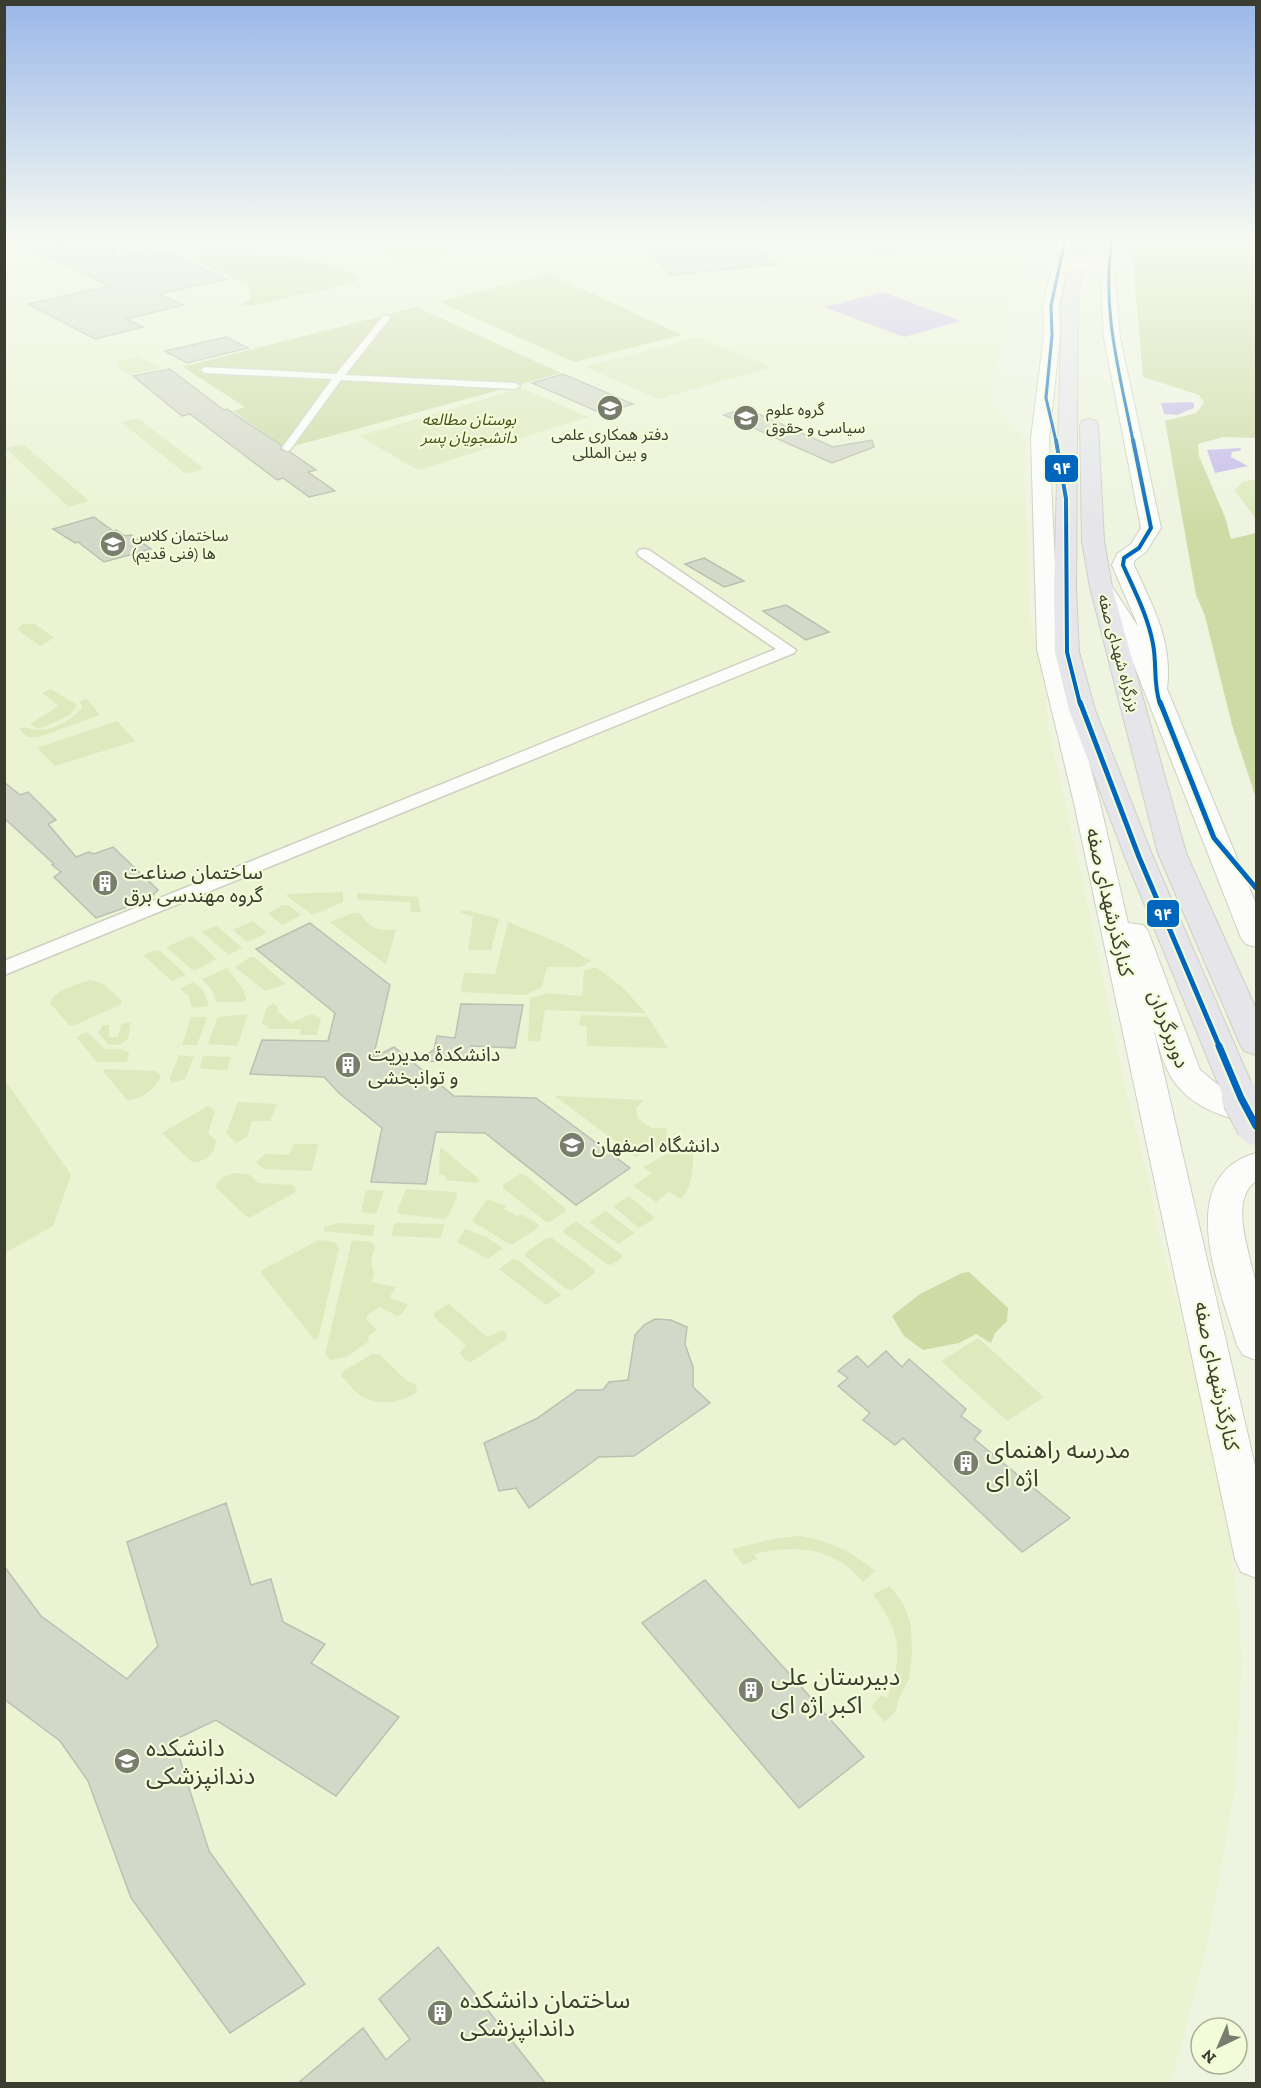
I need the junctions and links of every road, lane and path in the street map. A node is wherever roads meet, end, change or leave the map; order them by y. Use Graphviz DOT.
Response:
graph roads {
  1 [pos="370,337"];
  2 [pos="1052,337"];
  3 [pos="1058,337"];
  4 [pos="1069,337"];
  5 [pos="1112,337"];
  6 [pos="205,370"];
  7 [pos="338,377"];
  8 [pos="515,386"];
  9 [pos="1046,395"];
  10 [pos="1088,404"];
  11 [pos="287,448"];
  12 [pos="1066,499"];
  13 [pos="644,553"];
  14 [pos="1101,587"];
  15 [pos="1155,690"];
  16 [pos="1087,803"];
  17 [pos="1214,838"];
  18 [pos="1257,888"];
  19 [pos="1257,938"];
  20 [pos="4,969"];
  21 [pos="1257,1044"];
  22 [pos="1251,1113"];
  23 [pos="1257,1165"];
  24 [pos="1257,1345"];
  25 [pos="1257,1559"];
  1 -- 7 [label="street"];
  2 -- 9 [label="main road, کنارگذرشهدای صفه"];
  3 -- 9 [label="main road"];
  4 -- 12 [label="highway, بزرگراه شهدای صفه"];
  5 -- 15 [label="main road"];
  6 -- 7 [label="street"];
  7 -- 8 [label="street"];
  7 -- 11 [label="street"];
  9 -- 12 [label="main road"];
  9 -- 16 [label="main road, کنارگذرشهدای صفه"];
  10 -- 14 [label="highway, بزرگراه شهدای صفه"];
  12 -- 22 [label="highway, بزرگراه شهدای صفه"];
  13 -- 20 [label="street"];
  14 -- 15 [label="main road"];
  14 -- 21 [label="highway, بزرگراه شهدای صفه"];
  15 -- 17 [label="main road"];
  16 -- 22 [label="main road, دوربرگردان"];
  16 -- 25 [label="main road, کنارگذرشهدای صفه"];
  17 -- 18 [label="main road"];
  17 -- 19 [label="main road"];
  23 -- 24 [label="main road"];
}
